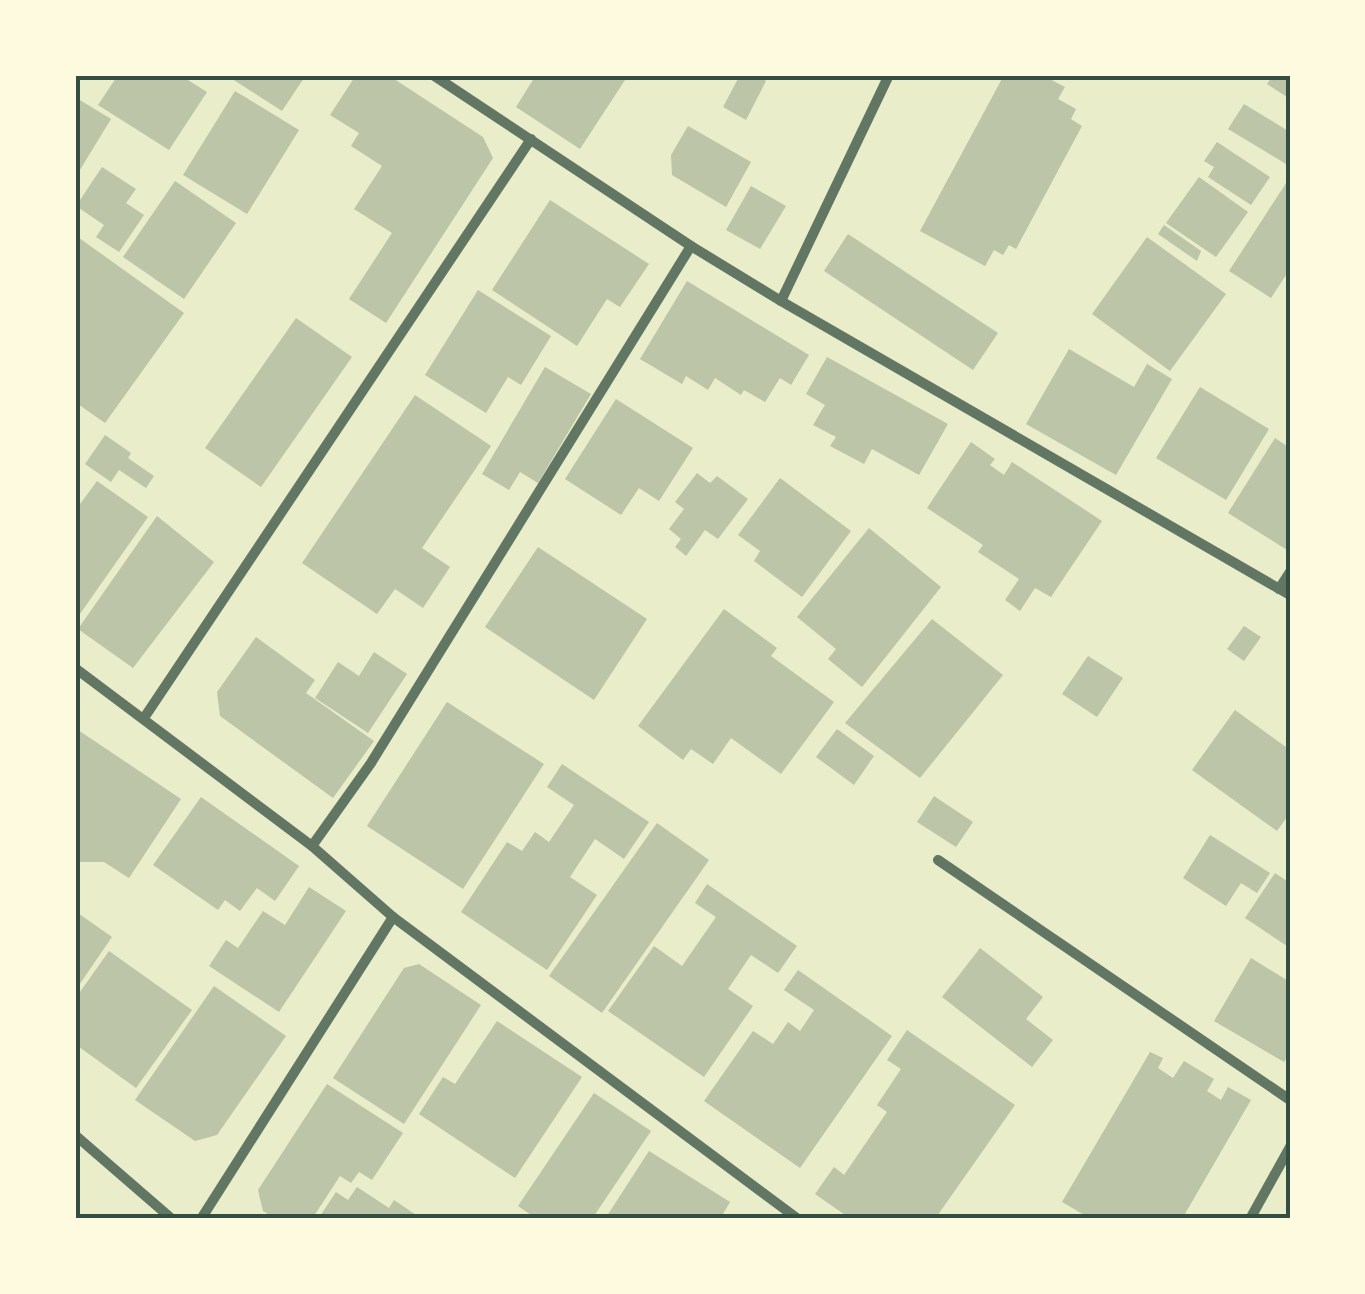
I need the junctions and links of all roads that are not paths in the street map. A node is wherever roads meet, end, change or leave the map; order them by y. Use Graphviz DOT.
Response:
graph roads {
  1 [pos="433,75"];
  2 [pos="889,75"];
  3 [pos="531,139"];
  4 [pos="691,246"];
  5 [pos="782,301"];
  6 [pos="1290,572"];
  7 [pos="1285,592"];
  8 [pos="75,668"];
  9 [pos="144,718"];
  10 [pos="312,846"];
  11 [pos="938,860"];
  12 [pos="393,917"];
  13 [pos="1290,1100"];
  14 [pos="75,1135"];
  15 [pos="1290,1146"];
  16 [pos="172,1219"];
  17 [pos="201,1219"];
  18 [pos="798,1219"];
  19 [pos="1250,1219"];
  1 -- 3 [label="street"];
  2 -- 5 [label="street"];
  3 -- 4 [label="street"];
  3 -- 9 [label="street"];
  4 -- 5 [label="street"];
  4 -- 10 [label="street"];
  5 -- 7 [label="street"];
  6 -- 7 [label="street"];
  8 -- 9 [label="street"];
  9 -- 10 [label="street"];
  10 -- 12 [label="street"];
  11 -- 13 [label="street"];
  12 -- 17 [label="street"];
  12 -- 18 [label="street"];
  14 -- 16 [label="street"];
  15 -- 19 [label="street"];
}
